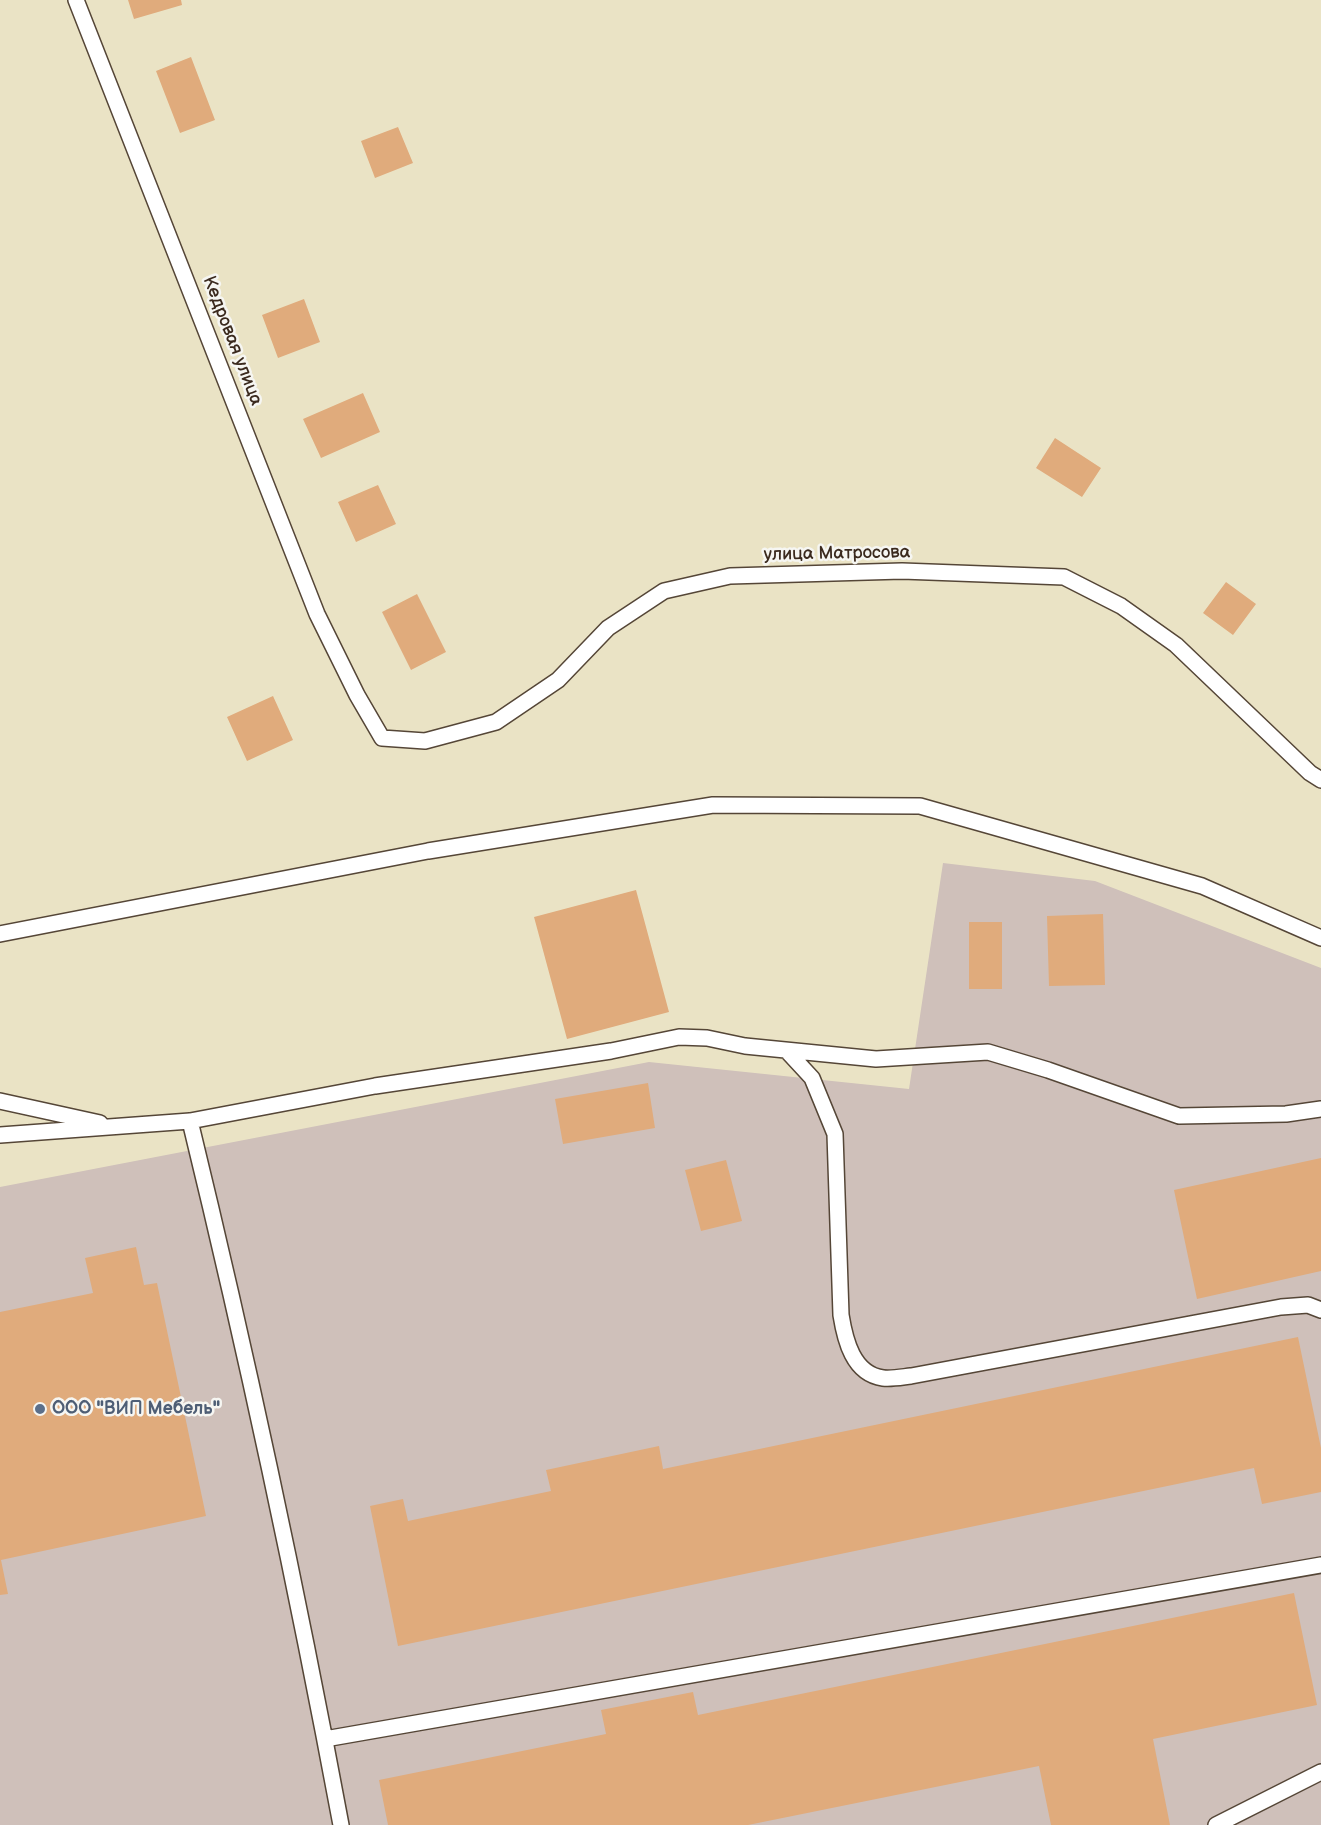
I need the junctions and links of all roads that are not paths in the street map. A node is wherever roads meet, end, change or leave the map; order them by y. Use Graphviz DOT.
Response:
graph roads {
  1 [pos="76,0"];
  2 [pos="357,695"];
  3 [pos="1321,780"];
  4 [pos="0,934"];
  5 [pos="1321,938"];
  6 [pos="787,1051"];
  7 [pos="0,1101"];
  8 [pos="1321,1109"];
  9 [pos="190,1121"];
  10 [pos="116,1126"];
  11 [pos="0,1135"];
  12 [pos="1321,1311"];
  13 [pos="1321,1565"];
  14 [pos="325,1739"];
  15 [pos="1321,1772"];
  16 [pos="342,1825"];
  17 [pos="1216,1825"];
  1 -- 2 [label="lane, Кедровая улица"];
  2 -- 3 [label="lane, улица Матросова"];
  4 -- 5 [label="lane"];
  6 -- 8 [label="lane"];
  6 -- 9 [label="lane"];
  6 -- 12 [label="lane"];
  7 -- 10 [label="lane"];
  9 -- 10 [label="lane"];
  9 -- 14 [label="lane"];
  10 -- 11 [label="lane"];
  13 -- 14 [label="lane"];
  14 -- 16 [label="lane"];
  15 -- 17 [label="lane"];
}
